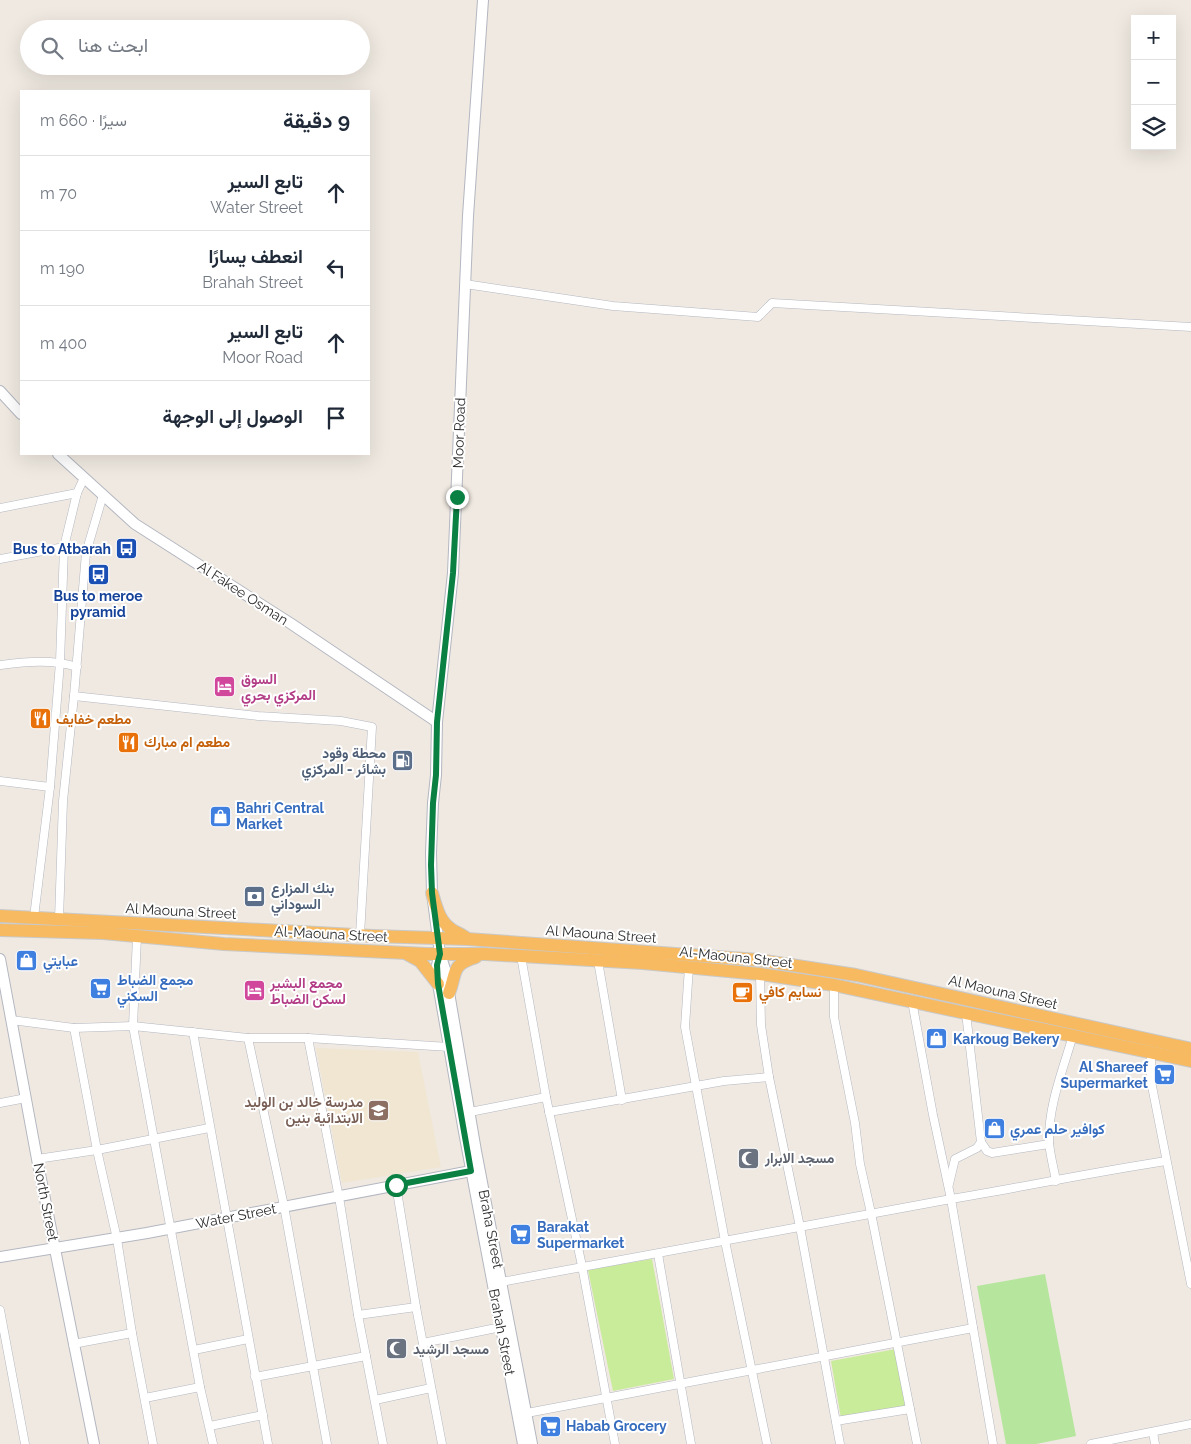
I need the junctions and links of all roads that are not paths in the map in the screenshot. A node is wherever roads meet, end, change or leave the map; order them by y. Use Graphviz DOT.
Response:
graph roads {
  1 [pos="483,0"];
  2 [pos="465,284"];
  3 [pos="1191,327"];
  4 [pos="0,391"];
  5 [pos="20,413"];
  6 [pos="59,455"];
  7 [pos="84,478"];
  8 [pos="77,493"];
  9 [pos="103,495"];
  10 [pos="0,508"];
  11 [pos="64,546"];
  12 [pos="0,559"];
  13 [pos="60,662"];
  14 [pos="0,665"];
  15 [pos="77,667"];
  16 [pos="74,696"];
  17 [pos="437,722"];
  18 [pos="0,781"];
  19 [pos="50,787"];
  20 [pos="432,893"];
  21 [pos="0,916"];
  22 [pos="34,917"];
  23 [pos="59,919"];
  24 [pos="104,927"];
  25 [pos="0,930"];
  26 [pos="360,935"];
  27 [pos="137,937"];
  28 [pos="438,938"];
  29 [pos="467,939"];
  30 [pos="402,952"];
  31 [pos="440,954"];
  32 [pos="485,954"];
  33 [pos="522,956"];
  34 [pos="0,959"];
  35 [pos="598,961"];
  36 [pos="689,967"];
  37 [pos="760,974"];
  38 [pos="438,984"];
  39 [pos="834,985"];
  40 [pos="449,994"];
  41 [pos="4,1000"];
  42 [pos="912,1001"];
  43 [pos="966,1012"];
  44 [pos="11,1020"];
  45 [pos="132,1026"];
  46 [pos="74,1028"];
  47 [pos="192,1032"];
  48 [pos="1073,1035"];
  49 [pos="248,1038"];
  50 [pos="308,1038"];
  51 [pos="449,1047"];
  52 [pos="1191,1049"];
  53 [pos="1151,1052"];
  54 [pos="1191,1061"];
  55 [pos="769,1077"];
  56 [pos="695,1087"];
  57 [pos="546,1097"];
  58 [pos="26,1098"];
  59 [pos="622,1100"];
  60 [pos="0,1103"];
  61 [pos="470,1112"];
  62 [pos="550,1112"];
  63 [pos="209,1128"];
  64 [pos="155,1139"];
  65 [pos="981,1142"];
  66 [pos="1049,1144"];
  67 [pos="97,1150"];
  68 [pos="37,1160"];
  69 [pos="1166,1161"];
  70 [pos="471,1171"];
  71 [pos="1056,1181"];
  72 [pos="396,1185"];
  73 [pos="949,1186"];
  74 [pos="338,1196"];
  75 [pos="951,1198"];
  76 [pos="284,1206"];
  77 [pos="872,1213"];
  78 [pos="226,1218"];
  79 [pos="800,1227"];
  80 [pos="171,1229"];
  81 [pos="117,1239"];
  82 [pos="725,1241"];
  83 [pos="55,1248"];
  84 [pos="658,1254"];
  85 [pos="0,1257"];
  86 [pos="582,1266"];
  87 [pos="501,1282"];
  88 [pos="1191,1284"];
  89 [pos="416,1308"];
  90 [pos="0,1310"];
  91 [pos="358,1315"];
  92 [pos="501,1327"];
  93 [pos="974,1328"];
  94 [pos="132,1333"];
  95 [pos="248,1339"];
  96 [pos="423,1343"];
  97 [pos="897,1343"];
  98 [pos="74,1344"];
  99 [pos="194,1350"];
  100 [pos="366,1356"];
  101 [pos="825,1357"];
  102 [pos="312,1366"];
  103 [pos="751,1369"];
  104 [pos="255,1377"];
  105 [pos="680,1383"];
  106 [pos="200,1388"];
  107 [pos="431,1388"];
  108 [pos="607,1397"];
  109 [pos="145,1398"];
  110 [pos="375,1400"];
  111 [pos="910,1409"];
  112 [pos="526,1412"];
  113 [pos="263,1415"];
  114 [pos="836,1421"];
  115 [pos="1191,1424"];
  116 [pos="210,1426"];
  117 [pos="1153,1432"];
  118 [pos="25,1444"];
  119 [pos="94,1444"];
  120 [pos="153,1444"];
  121 [pos="213,1444"];
  122 [pos="268,1444"];
  123 [pos="327,1444"];
  124 [pos="383,1444"];
  125 [pos="442,1444"];
  126 [pos="523,1444"];
  127 [pos="532,1444"];
  128 [pos="615,1444"];
  129 [pos="691,1444"];
  130 [pos="767,1444"];
  131 [pos="840,1444"];
  132 [pos="917,1444"];
  133 [pos="992,1444"];
  134 [pos="1092,1444"];
  135 [pos="1155,1444"];
  1 -- 2 [label="street, Moor Road"];
  2 -- 3 [label="street"];
  2 -- 17 [label="street, Moor Road"];
  4 -- 5 [label="street"];
  6 -- 7 [label="street, Al Fakee Osman"];
  7 -- 8 [label="street"];
  7 -- 9 [label="street, Al Fakee Osman"];
  8 -- 10 [label="street"];
  8 -- 11 [label="street"];
  9 -- 15 [label="street"];
  9 -- 17 [label="street, Al Fakee Osman"];
  11 -- 12 [label="street"];
  11 -- 13 [label="street"];
  13 -- 14 [label="street"];
  13 -- 15 [label="street"];
  13 -- 19 [label="street"];
  15 -- 16 [label="street"];
  16 -- 23 [label="street"];
  16 -- 26 [label="street"];
  17 -- 20 [label="street, Moor Road"];
  18 -- 19 [label="street"];
  19 -- 22 [label="street"];
  20 -- 28 [label="street, Moor Road"];
  20 -- 29 [label="highway"];
  21 -- 22 [label="highway, Al Maouna Street"];
  22 -- 23 [label="highway, Al Maouna Street"];
  23 -- 24 [label="highway, Al Maouna Street"];
  24 -- 25 [label="highway, Al-Maouna Street"];
  24 -- 26 [label="highway, Al Maouna Street"];
  24 -- 27 [label="highway, Al-Maouna Street"];
  26 -- 28 [label="highway, Al Maouna Street"];
  27 -- 30 [label="highway, Al-Maouna Street"];
  27 -- 45 [label="street"];
  28 -- 29 [label="highway, Al Maouna Street"];
  28 -- 31 [label="street, Moor Road"];
  29 -- 52 [label="highway, Al Maouna Street"];
  30 -- 31 [label="highway, Al-Maouna Street"];
  30 -- 38 [label="highway"];
  31 -- 32 [label="highway, Al-Maouna Street"];
  31 -- 38 [label="street, Brahah Street"];
  31 -- 40 [label="street, Braha Street"];
  32 -- 33 [label="highway, Al-Maouna Street"];
  32 -- 40 [label="highway"];
  33 -- 35 [label="highway, Al-Maouna Street"];
  33 -- 57 [label="street"];
  34 -- 41 [label="street, North Street"];
  35 -- 36 [label="highway, Al-Maouna Street"];
  35 -- 59 [label="street"];
  36 -- 37 [label="highway, Al-Maouna Street"];
  36 -- 56 [label="street"];
  37 -- 39 [label="highway, Al-Maouna Street"];
  37 -- 55 [label="street"];
  38 -- 51 [label="street, Brahah Street"];
  39 -- 42 [label="highway, Al-Maouna Street"];
  39 -- 77 [label="street"];
  40 -- 61 [label="street, Braha Street"];
  41 -- 44 [label="street, North Street"];
  42 -- 43 [label="highway, Al-Maouna Street"];
  42 -- 73 [label="street"];
  43 -- 48 [label="highway, Al-Maouna Street"];
  43 -- 65 [label="street"];
  44 -- 46 [label="street"];
  44 -- 58 [label="street, North Street"];
  45 -- 46 [label="street"];
  45 -- 47 [label="street"];
  45 -- 64 [label="street"];
  46 -- 67 [label="street"];
  47 -- 49 [label="street"];
  47 -- 63 [label="street"];
  48 -- 53 [label="highway, Al-Maouna Street"];
  48 -- 66 [label="street"];
  49 -- 50 [label="street"];
  49 -- 76 [label="street"];
  50 -- 51 [label="street"];
  50 -- 74 [label="street"];
  51 -- 70 [label="street, Brahah Street"];
  53 -- 54 [label="highway, Al-Maouna Street"];
  53 -- 69 [label="street"];
  55 -- 56 [label="street"];
  55 -- 79 [label="street"];
  56 -- 59 [label="street"];
  56 -- 82 [label="street"];
  57 -- 61 [label="street"];
  57 -- 62 [label="street"];
  58 -- 60 [label="street"];
  58 -- 68 [label="street, North Street"];
  59 -- 62 [label="street"];
  61 -- 87 [label="street, Braha Street"];
  62 -- 86 [label="street"];
  63 -- 64 [label="street"];
  63 -- 78 [label="street"];
  64 -- 67 [label="street"];
  64 -- 80 [label="street"];
  65 -- 66 [label="street"];
  65 -- 73 [label="street"];
  66 -- 71 [label="street"];
  67 -- 68 [label="street"];
  67 -- 81 [label="street"];
  68 -- 83 [label="street, North Street"];
  69 -- 71 [label="street"];
  69 -- 88 [label="street"];
  70 -- 72 [label="street, Water Street"];
  70 -- 92 [label="street, Brahah Street"];
  71 -- 75 [label="street"];
  72 -- 74 [label="street, Water Street"];
  72 -- 89 [label="street"];
  73 -- 75 [label="street"];
  74 -- 76 [label="street, Water Street"];
  74 -- 91 [label="street"];
  75 -- 77 [label="street"];
  75 -- 93 [label="street"];
  76 -- 78 [label="street, Water Street"];
  76 -- 102 [label="street"];
  77 -- 79 [label="street"];
  77 -- 97 [label="street"];
  78 -- 80 [label="street, Water Street"];
  78 -- 95 [label="street"];
  79 -- 82 [label="street"];
  79 -- 101 [label="street"];
  80 -- 81 [label="street, Water Street"];
  80 -- 99 [label="street"];
  81 -- 83 [label="street, Water Street"];
  81 -- 94 [label="street"];
  82 -- 84 [label="street"];
  82 -- 103 [label="street"];
  83 -- 85 [label="street, Water Street"];
  83 -- 98 [label="street, North Street"];
  84 -- 86 [label="street"];
  84 -- 105 [label="street"];
  86 -- 87 [label="street"];
  86 -- 108 [label="street"];
  87 -- 112 [label="street, Braha Street"];
  89 -- 91 [label="street"];
  89 -- 96 [label="street"];
  90 -- 118 [label="street"];
  91 -- 100 [label="street"];
  92 -- 96 [label="street"];
  92 -- 126 [label="street, Brahah Street"];
  93 -- 97 [label="street"];
  93 -- 133 [label="street"];
  94 -- 98 [label="street"];
  94 -- 109 [label="street"];
  95 -- 99 [label="street"];
  95 -- 104 [label="street"];
  96 -- 107 [label="street"];
  97 -- 101 [label="street"];
  97 -- 111 [label="street"];
  98 -- 119 [label="street, North Street"];
  99 -- 106 [label="street"];
  100 -- 102 [label="street"];
  100 -- 110 [label="street"];
  101 -- 103 [label="street"];
  101 -- 114 [label="street"];
  102 -- 104 [label="street"];
  102 -- 123 [label="street"];
  103 -- 105 [label="street"];
  103 -- 130 [label="street"];
  104 -- 113 [label="street"];
  105 -- 108 [label="street"];
  105 -- 129 [label="street"];
  106 -- 109 [label="street"];
  106 -- 116 [label="street"];
  107 -- 110 [label="street"];
  107 -- 125 [label="street"];
  108 -- 112 [label="street"];
  108 -- 128 [label="street"];
  109 -- 120 [label="street"];
  110 -- 124 [label="street"];
  111 -- 114 [label="street"];
  111 -- 132 [label="street"];
  112 -- 127 [label="street, Braha Street"];
  113 -- 116 [label="street"];
  113 -- 122 [label="street"];
  114 -- 131 [label="street"];
  115 -- 117 [label="street"];
  116 -- 121 [label="street"];
  117 -- 134 [label="street"];
  117 -- 135 [label="street"];
}
